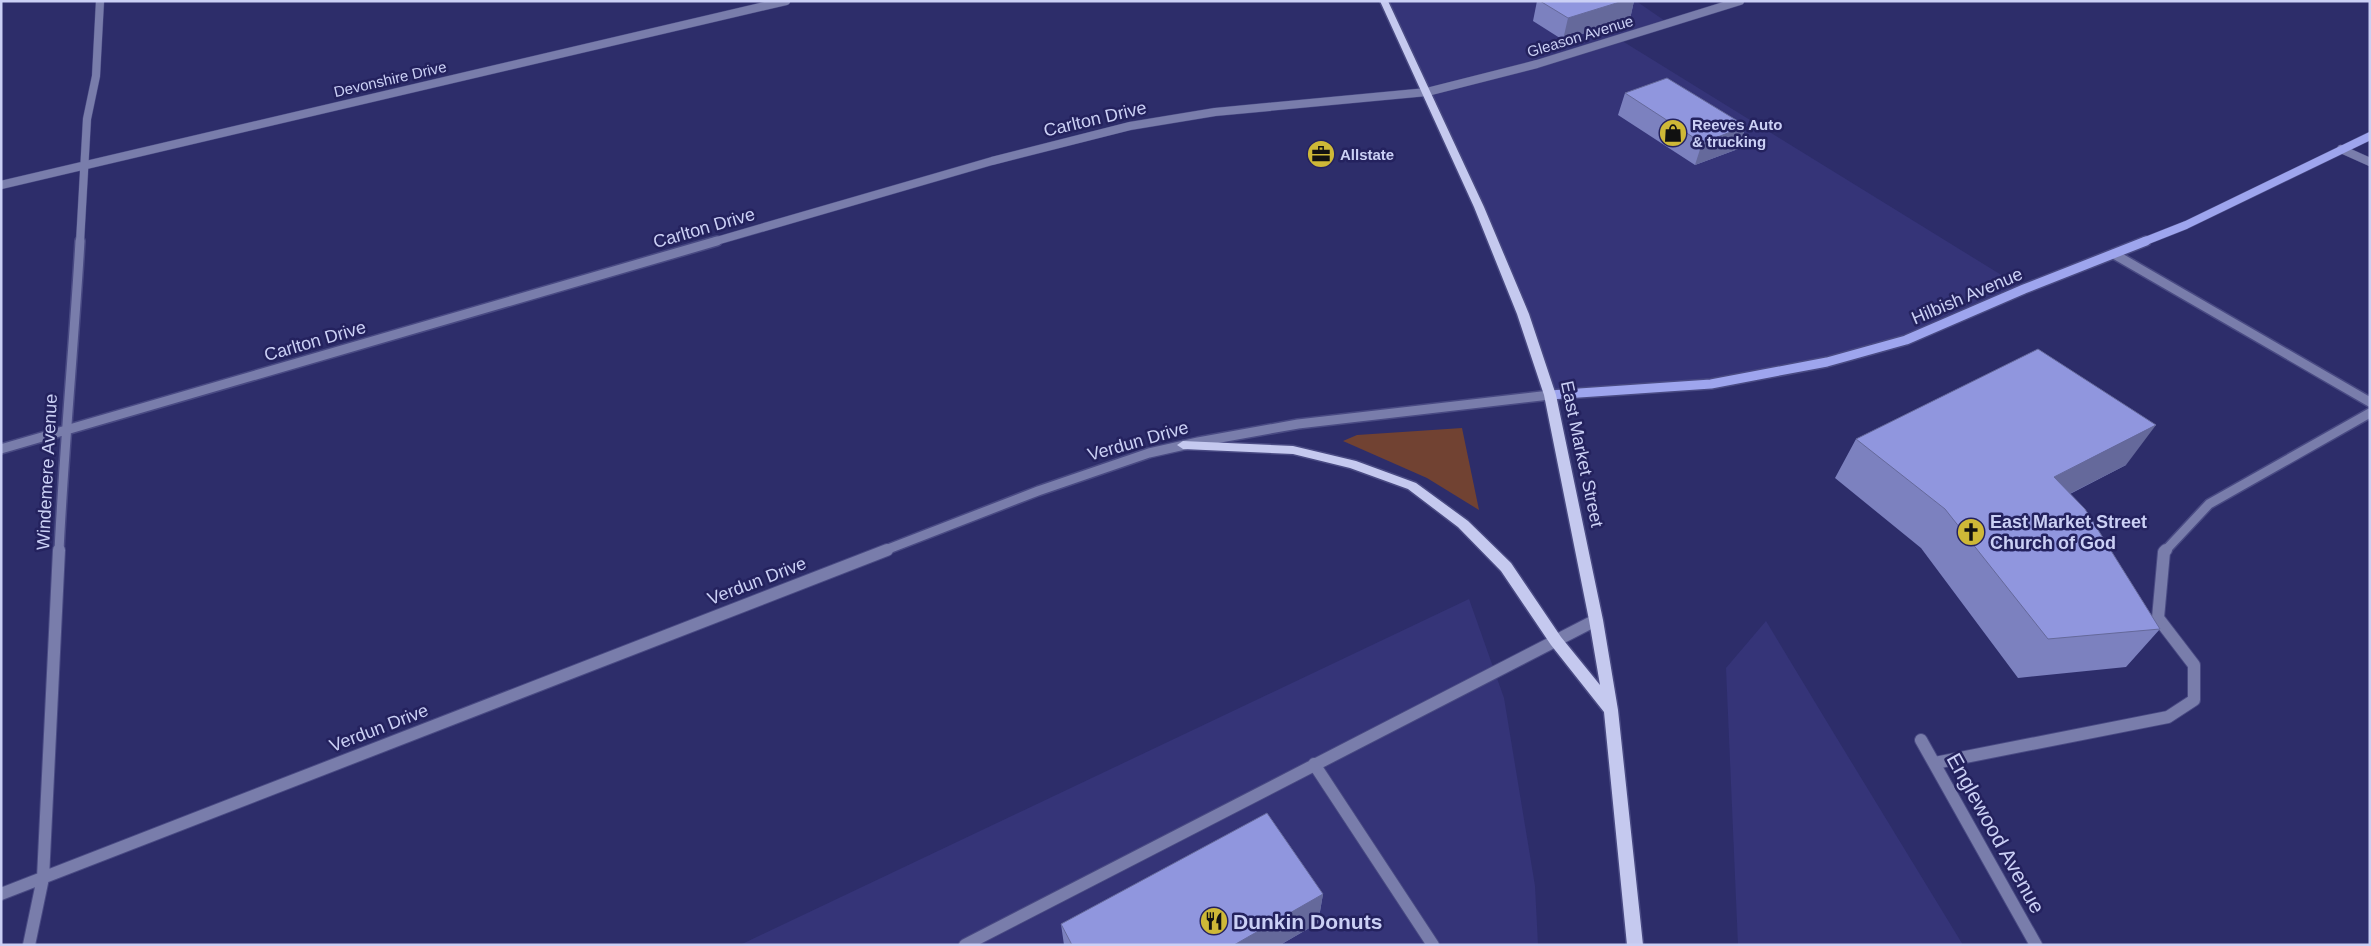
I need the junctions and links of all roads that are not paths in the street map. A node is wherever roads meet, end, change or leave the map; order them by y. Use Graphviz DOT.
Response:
graph roads {
  1 [pos="100,1"];
  2 [pos="786,1"];
  3 [pos="1384,1"];
  4 [pos="1740,1"];
  5 [pos="1427,92"];
  6 [pos="2370,136"];
  7 [pos="2342,149"];
  8 [pos="2370,162"];
  9 [pos="84,166"];
  10 [pos="1,185"];
  11 [pos="2114,254"];
  12 [pos="1550,395"];
  13 [pos="2370,402"];
  14 [pos="2370,413"];
  15 [pos="65,430"];
  16 [pos="1183,445"];
  17 [pos="1,449"];
  18 [pos="1596,620"];
  19 [pos="1556,641"];
  20 [pos="1611,710"];
  21 [pos="1921,740"];
  22 [pos="1314,764"];
  23 [pos="1935,764"];
  24 [pos="43,878"];
  25 [pos="1,894"];
  26 [pos="29,945"];
  27 [pos="965,945"];
  28 [pos="1433,945"];
  29 [pos="1635,945"];
  30 [pos="2036,945"];
  1 -- 9 [label="street, Windemere Avenue"];
  2 -- 9 [label="street, Devonshire Drive"];
  3 -- 5 [label="main road, East Market Street"];
  4 -- 5 [label="street, Gleason Avenue"];
  5 -- 12 [label="main road, East Market Street"];
  5 -- 15 [label="street, Carlton Drive"];
  6 -- 7 [label="main road, Hilbish Avenue"];
  7 -- 8 [label="street"];
  7 -- 11 [label="main road, Hilbish Avenue"];
  9 -- 10 [label="street, Devonshire Drive"];
  9 -- 15 [label="street, Windemere Avenue"];
  11 -- 12 [label="main road, Hilbish Avenue"];
  11 -- 13 [label="street"];
  12 -- 16 [label="street, Verdun Drive"];
  12 -- 18 [label="main road, East Market Street"];
  14 -- 23 [label="street"];
  15 -- 17 [label="street, Carlton Drive"];
  15 -- 24 [label="street, Windemere Avenue"];
  16 -- 19 [label="main road"];
  16 -- 24 [label="street, Verdun Drive"];
  18 -- 19 [label="street"];
  18 -- 20 [label="main road, East Market Street"];
  19 -- 20 [label="main road"];
  19 -- 22 [label="street"];
  20 -- 29 [label="main road, East Market Street"];
  21 -- 23 [label="street, Englewood Avenue"];
  22 -- 27 [label="street"];
  22 -- 28 [label="street"];
  23 -- 30 [label="street, Englewood Avenue"];
  24 -- 25 [label="street, Verdun Drive"];
  24 -- 26 [label="street, Windemere Avenue"];
}
